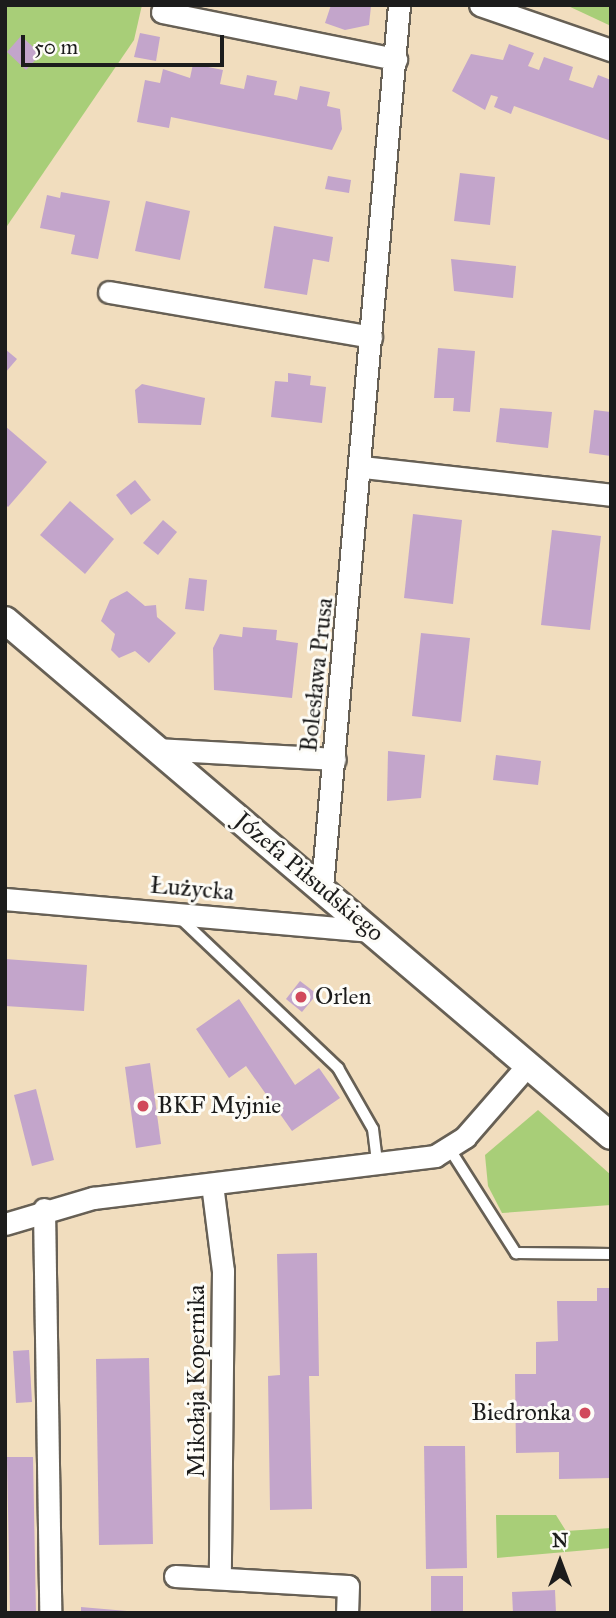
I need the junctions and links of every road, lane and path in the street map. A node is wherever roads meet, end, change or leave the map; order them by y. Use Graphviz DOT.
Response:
graph roads {
  1 [pos="399,5"];
  2 [pos="480,5"];
  3 [pos="162,12"];
  4 [pos="611,50"];
  5 [pos="396,59"];
  6 [pos="109,292"];
  7 [pos="371,337"];
  8 [pos="363,467"];
  9 [pos="611,495"];
  10 [pos="5,620"];
  11 [pos="157,749"];
  12 [pos="335,759"];
  13 [pos="322,887"];
  14 [pos="5,899"];
  15 [pos="175,914"];
  16 [pos="374,931"];
  17 [pos="527,1066"];
  18 [pos="611,1136"];
  19 [pos="449,1148"];
  20 [pos="377,1167"];
  21 [pos="212,1184"];
  22 [pos="44,1209"];
  23 [pos="5,1224"];
  24 [pos="611,1254"];
  25 [pos="175,1576"];
  26 [pos="220,1578"];
  27 [pos="50,1613"];
  28 [pos="346,1613"];
  1 -- 5 [label="street, Bolesława Prusa"];
  2 -- 4 [label="street"];
  3 -- 5 [label="street"];
  5 -- 7 [label="street, Bolesława Prusa"];
  6 -- 7 [label="street"];
  7 -- 8 [label="street, Bolesława Prusa"];
  8 -- 9 [label="street"];
  8 -- 12 [label="street, Bolesława Prusa"];
  10 -- 11 [label="street, Józefa Piłsudskiego"];
  11 -- 12 [label="street"];
  11 -- 13 [label="street, Józefa Piłsudskiego"];
  12 -- 13 [label="street, Bolesława Prusa"];
  13 -- 16 [label="street, Józefa Piłsudskiego"];
  14 -- 15 [label="street, Łużycka"];
  15 -- 16 [label="street, Łużycka"];
  15 -- 20 [label="lane"];
  16 -- 17 [label="street, Józefa Piłsudskiego"];
  17 -- 18 [label="street, Józefa Piłsudskiego"];
  17 -- 19 [label="street"];
  19 -- 20 [label="street"];
  19 -- 24 [label="lane"];
  20 -- 21 [label="street"];
  21 -- 22 [label="street"];
  21 -- 26 [label="street, Mikołaja Kopernika"];
  22 -- 23 [label="street"];
  22 -- 27 [label="street"];
  25 -- 26 [label="street"];
  26 -- 28 [label="street"];
}
